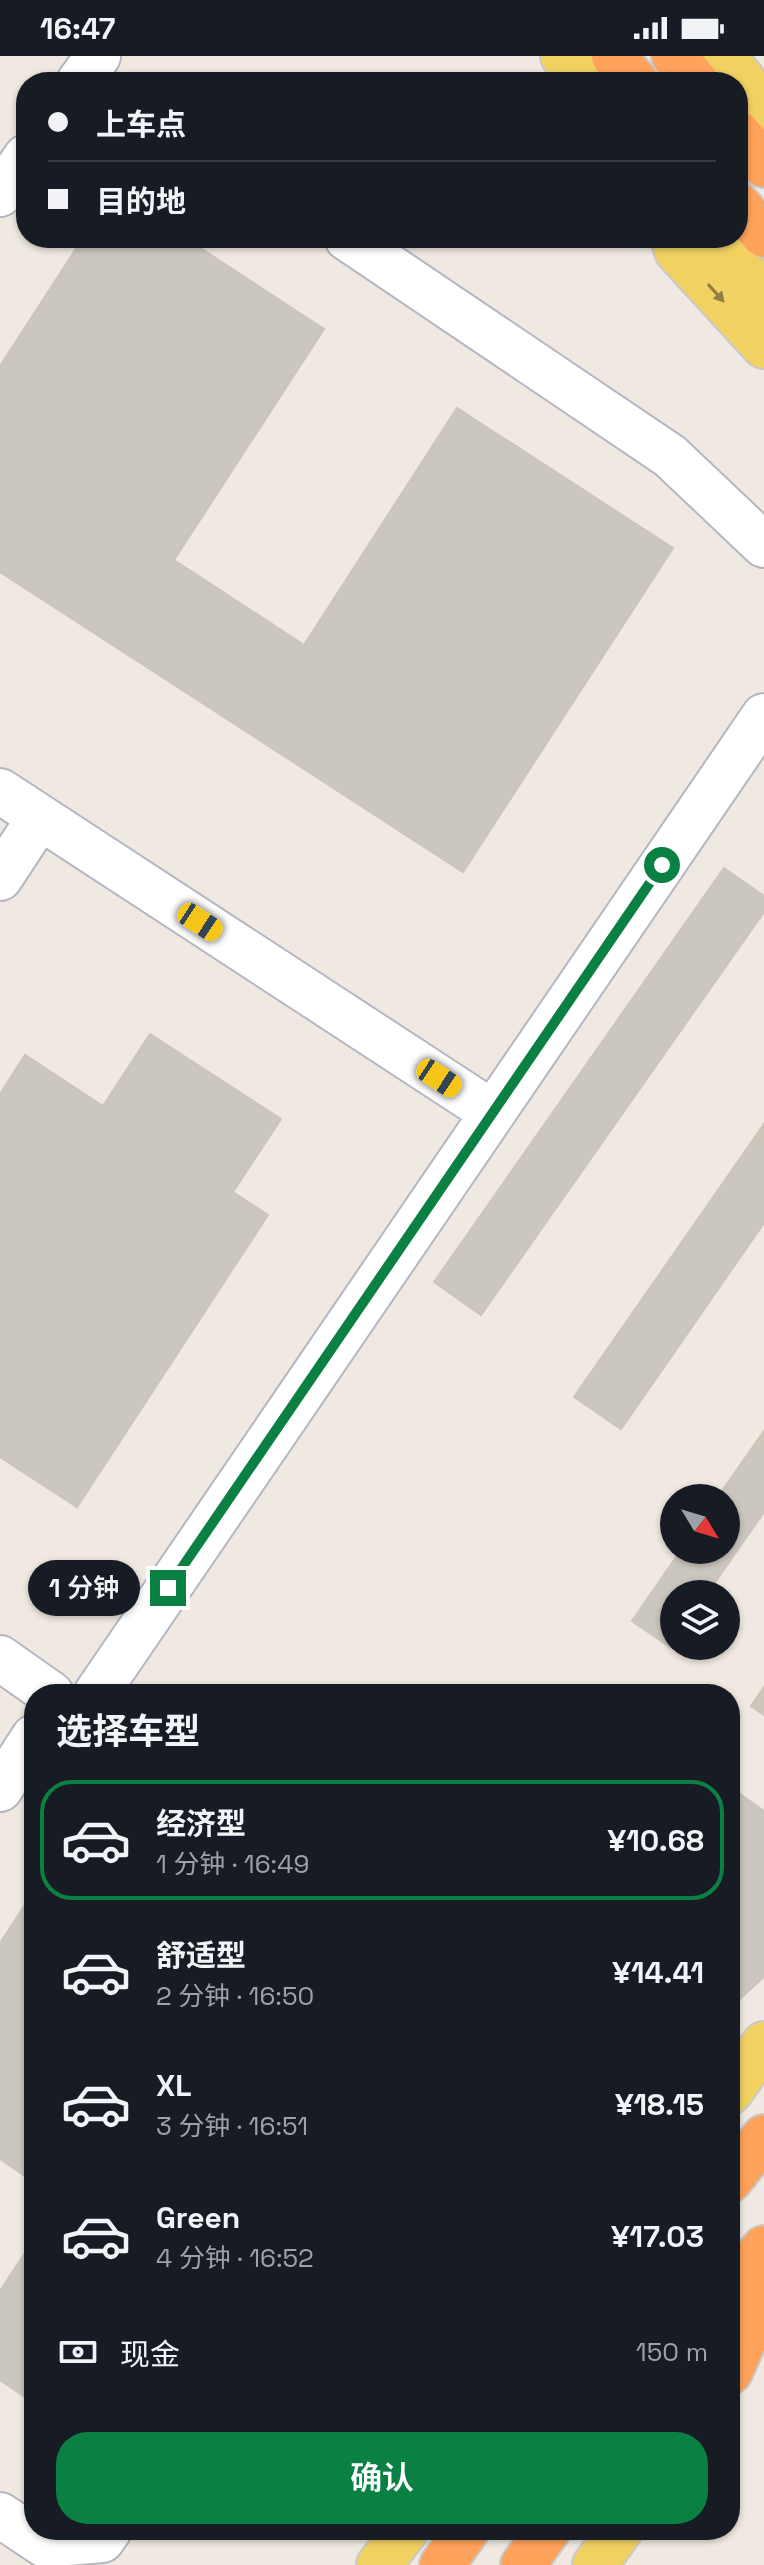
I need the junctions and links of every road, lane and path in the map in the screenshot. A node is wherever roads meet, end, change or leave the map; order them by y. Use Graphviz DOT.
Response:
graph roads {
  1 [pos="563,56"];
  2 [pos="614,56"];
  3 [pos="674,56"];
  4 [pos="723,56"];
  5 [pos="576,72"];
  6 [pos="628,72"];
  7 [pos="688,72"];
  8 [pos="736,72"];
  9 [pos="748,86"];
  10 [pos="764,106"];
  11 [pos="748,145"];
  12 [pos="764,165"];
  13 [pos="16,171"];
  14 [pos="0,194"];
  15 [pos="362,248"];
  16 [pos="676,248"];
  17 [pos="722,248"];
  18 [pos="764,291"];
  19 [pos="764,346"];
  20 [pos="764,545"];
  21 [pos="764,716"];
  22 [pos="0,791"];
  23 [pos="40,817"];
  24 [pos="0,878"];
  25 [pos="493,1113"];
  26 [pos="0,1658"];
  27 [pos="37,1684"];
  28 [pos="103,1684"];
  29 [pos="24,1752"];
  30 [pos="0,1789"];
  31 [pos="764,2044"];
  32 [pos="740,2078"];
  33 [pos="764,2248"];
  34 [pos="740,2277"];
  35 [pos="764,2295"];
  36 [pos="764,2341"];
  37 [pos="740,2349"];
  38 [pos="740,2369"];
  39 [pos="0,2515"];
  40 [pos="24,2531"];
  41 [pos="38,2540"];
  42 [pos="102,2540"];
  43 [pos="398,2540"];
  44 [pos="432,2540"];
  45 [pos="460,2540"];
  46 [pos="541,2540"];
  47 [pos="613,2540"];
  48 [pos="379,2565"];
  49 [pos="422,2565"];
  50 [pos="442,2565"];
  51 [pos="523,2565"];
  52 [pos="595,2565"];
  1 -- 5 [label="main road"];
  2 -- 6 [label="highway"];
  3 -- 7 [label="highway"];
  4 -- 8 [label="main road"];
  9 -- 10 [label="main road"];
  11 -- 12 [label="highway"];
  13 -- 14 [label="lane"];
  15 -- 20 [label="lane"];
  16 -- 19 [label="main road, one-way"];
  17 -- 18 [label="main road"];
  21 -- 25 [label="lane"];
  22 -- 23 [label="lane"];
  23 -- 24 [label="lane"];
  23 -- 25 [label="lane"];
  25 -- 28 [label="lane"];
  26 -- 27 [label="lane"];
  29 -- 30 [label="lane"];
  31 -- 32 [label="main road"];
  33 -- 34 [label="highway"];
  35 -- 37 [label="highway"];
  36 -- 38 [label="main road"];
  39 -- 40 [label="lane"];
  41 -- 42 [label="lane"];
  43 -- 48 [label="main road"];
  44 -- 49 [label="highway"];
  45 -- 50 [label="highway"];
  46 -- 51 [label="highway"];
  47 -- 52 [label="main road"];
}
